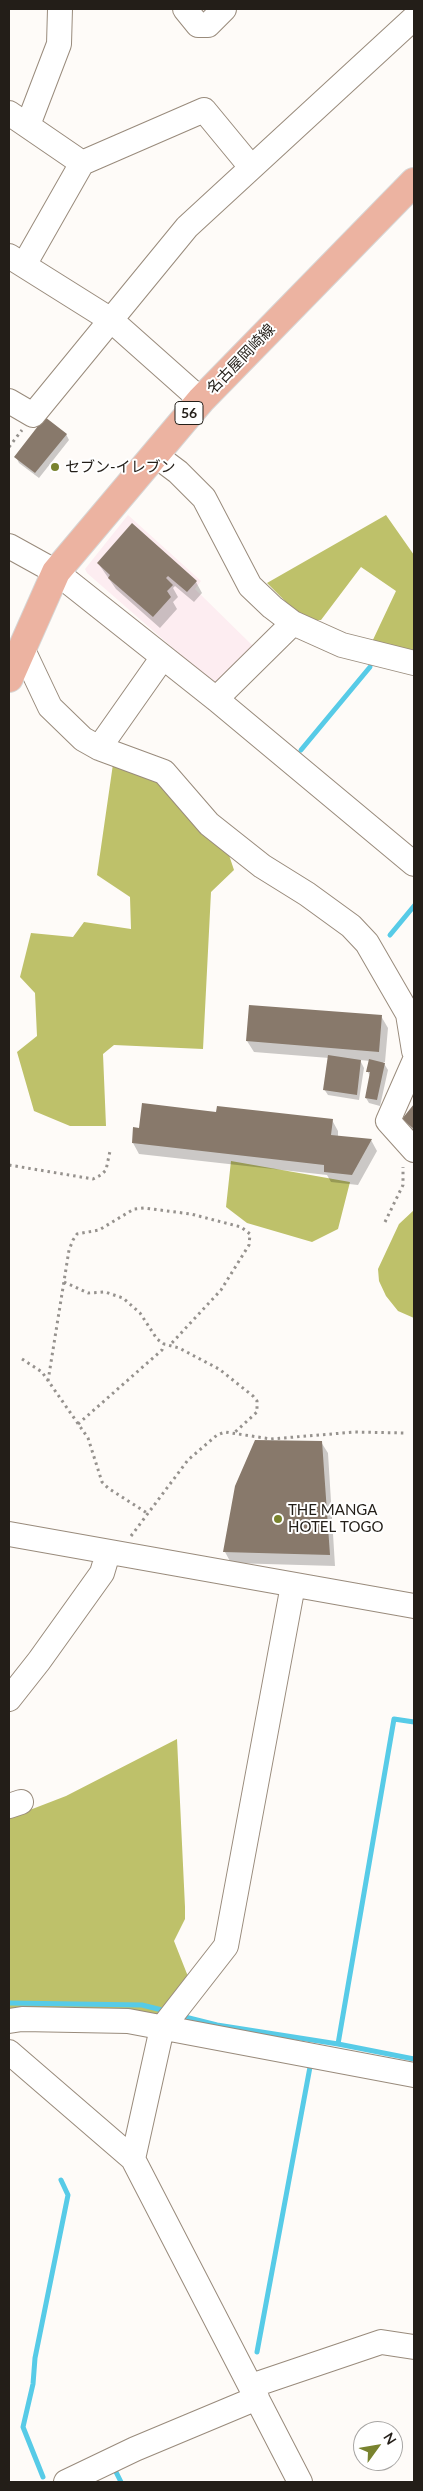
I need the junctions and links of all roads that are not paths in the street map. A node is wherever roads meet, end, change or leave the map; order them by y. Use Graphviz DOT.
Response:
graph roads {
  1 [pos="60,9"];
  2 [pos="186,9"];
  3 [pos="224,9"];
  4 [pos="414,18"];
  5 [pos="18,119"];
  6 [pos="82,164"];
  7 [pos="251,167"];
  8 [pos="414,182"];
  9 [pos="16,260"];
  10 [pos="111,320"];
  11 [pos="9,400"];
  12 [pos="200,400"];
  13 [pos="154,454"];
  14 [pos="9,546"];
  15 [pos="56,572"];
  16 [pos="293,623"];
  17 [pos="23,650"];
  18 [pos="163,657"];
  19 [pos="414,663"];
  20 [pos="9,678"];
  21 [pos="216,699"];
  22 [pos="99,748"];
  23 [pos="414,864"];
  24 [pos="414,1051"];
  25 [pos="414,1062"];
  26 [pos="406,1142"];
  27 [pos="9,1534"];
  28 [pos="116,1554"];
  29 [pos="293,1585"];
  30 [pos="414,1606"];
  31 [pos="9,1699"];
  32 [pos="9,2021"];
  33 [pos="162,2028"];
  34 [pos="9,2052"];
  35 [pos="414,2075"];
  36 [pos="133,2159"];
  37 [pos="414,2347"];
  38 [pos="254,2392"];
  39 [pos="66,2482"];
  40 [pos="300,2482"];
  1 -- 5 [label="street"];
  2 -- 3 [label="street"];
  4 -- 7 [label="street"];
  5 -- 6 [label="street"];
  6 -- 7 [label="street"];
  6 -- 9 [label="street"];
  7 -- 10 [label="street"];
  8 -- 12 [label="main road, 名古屋岡崎線 / 56"];
  9 -- 10 [label="street"];
  10 -- 11 [label="street"];
  10 -- 12 [label="street"];
  12 -- 13 [label="main road, 名古屋岡崎線 / 56"];
  13 -- 15 [label="main road, 名古屋岡崎線 / 56"];
  13 -- 16 [label="street"];
  14 -- 15 [label="street"];
  15 -- 17 [label="main road, 名古屋岡崎線 / 56"];
  15 -- 18 [label="street"];
  16 -- 19 [label="street"];
  16 -- 21 [label="street"];
  17 -- 20 [label="main road, 名古屋岡崎線 / 56"];
  17 -- 22 [label="street"];
  18 -- 21 [label="street"];
  18 -- 22 [label="street"];
  21 -- 23 [label="street"];
  22 -- 24 [label="street"];
  25 -- 26 [label="street"];
  27 -- 28 [label="street"];
  28 -- 29 [label="street"];
  28 -- 31 [label="street"];
  29 -- 30 [label="street"];
  29 -- 33 [label="street"];
  32 -- 33 [label="street"];
  33 -- 35 [label="street"];
  33 -- 36 [label="street"];
  34 -- 36 [label="street"];
  36 -- 38 [label="street"];
  37 -- 38 [label="street"];
  38 -- 39 [label="street"];
  38 -- 40 [label="street"];
}
